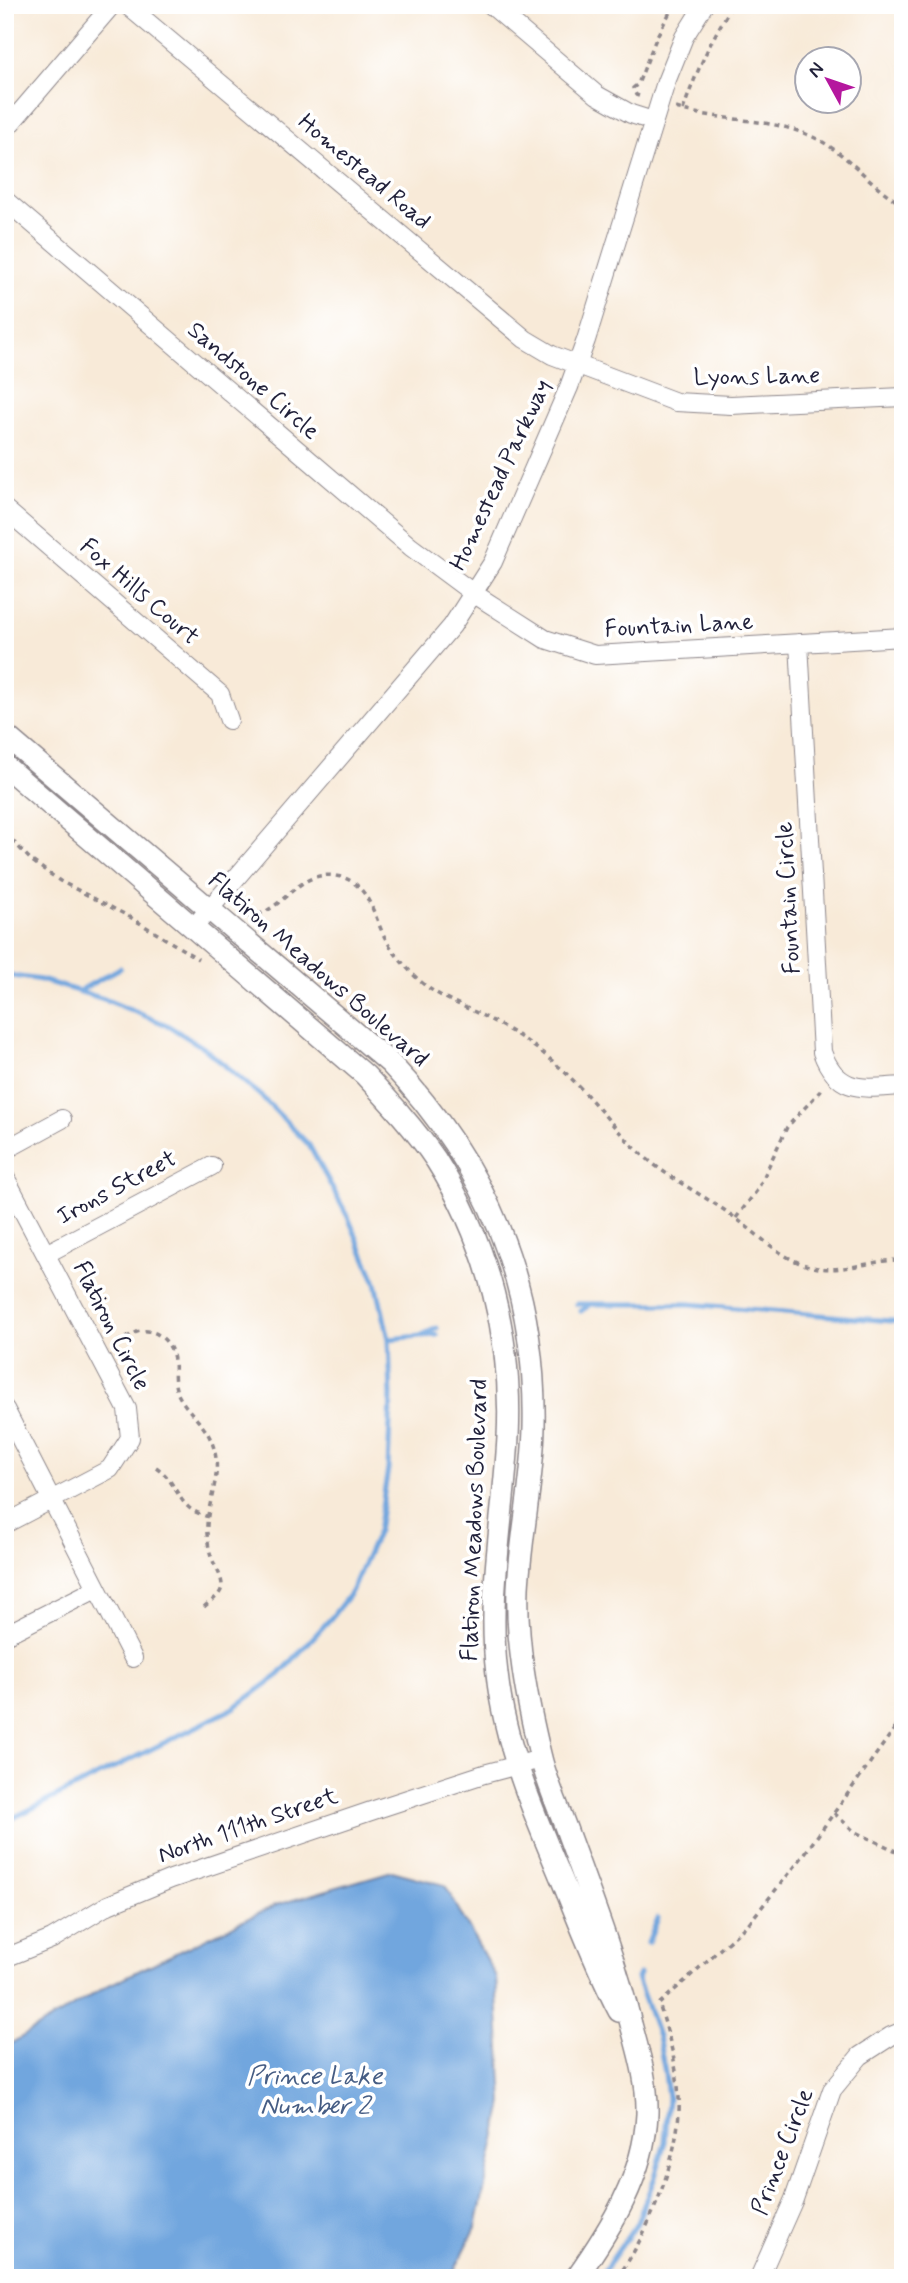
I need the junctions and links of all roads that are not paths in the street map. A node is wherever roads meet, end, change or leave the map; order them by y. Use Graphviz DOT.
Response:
graph roads {
  1 [pos="112,5"];
  2 [pos="127,5"];
  3 [pos="491,5"];
  4 [pos="704,5"];
  5 [pos="653,121"];
  6 [pos="5,130"];
  7 [pos="5,201"];
  8 [pos="577,364"];
  9 [pos="903,397"];
  10 [pos="5,509"];
  11 [pos="473,593"];
  12 [pos="903,637"];
  13 [pos="799,643"];
  14 [pos="229,720"];
  15 [pos="5,735"];
  16 [pos="5,766"];
  17 [pos="210,909"];
  18 [pos="194,928"];
  19 [pos="903,1086"];
  20 [pos="62,1119"];
  21 [pos="5,1150"];
  22 [pos="212,1166"];
  23 [pos="5,1177"];
  24 [pos="46,1254"];
  25 [pos="5,1409"];
  26 [pos="52,1500"];
  27 [pos="5,1524"];
  28 [pos="96,1588"];
  29 [pos="5,1635"];
  30 [pos="133,1658"];
  31 [pos="541,1759"];
  32 [pos="516,1765"];
  33 [pos="5,1958"];
  34 [pos="903,2031"];
  35 [pos="636,2044"];
  36 [pos="576,2278"];
  37 [pos="759,2278"];
  1 -- 6 [label="street"];
  2 -- 8 [label="street, Homestead Road"];
  3 -- 5 [label="street"];
  4 -- 5 [label="street, Homestead Parkway"];
  5 -- 8 [label="street, Homestead Parkway"];
  7 -- 11 [label="street, Sandstone Circle"];
  8 -- 9 [label="street, Lyons Lane"];
  8 -- 11 [label="street, Homestead Parkway"];
  10 -- 14 [label="street, Fox Hills Court"];
  11 -- 13 [label="street, Fountain Lane"];
  11 -- 17 [label="street, Homestead Parkway"];
  12 -- 13 [label="street, Fountain Lane"];
  13 -- 19 [label="street, Fountain Circle"];
  15 -- 17 [label="street, Flatiron Meadows Boulevard"];
  16 -- 18 [label="street, Flatiron Meadows Boulevard"];
  17 -- 18 [label="street, Homestead Parkway"];
  17 -- 31 [label="street, Flatiron Meadows Boulevard"];
  18 -- 32 [label="street, Flatiron Meadows Boulevard"];
  20 -- 21 [label="street"];
  22 -- 24 [label="street, Irons Street"];
  23 -- 24 [label="street, Flatiron Circle"];
  24 -- 26 [label="street, Flatiron Circle"];
  25 -- 26 [label="street"];
  26 -- 27 [label="street, Flatiron Circle"];
  26 -- 28 [label="street"];
  28 -- 29 [label="street"];
  28 -- 30 [label="street"];
  31 -- 32 [label="street, North 111th Street"];
  31 -- 35 [label="street"];
  32 -- 33 [label="street, North 111th Street"];
  32 -- 35 [label="street"];
  34 -- 37 [label="street, Prince Circle"];
  35 -- 36 [label="street"];
}
